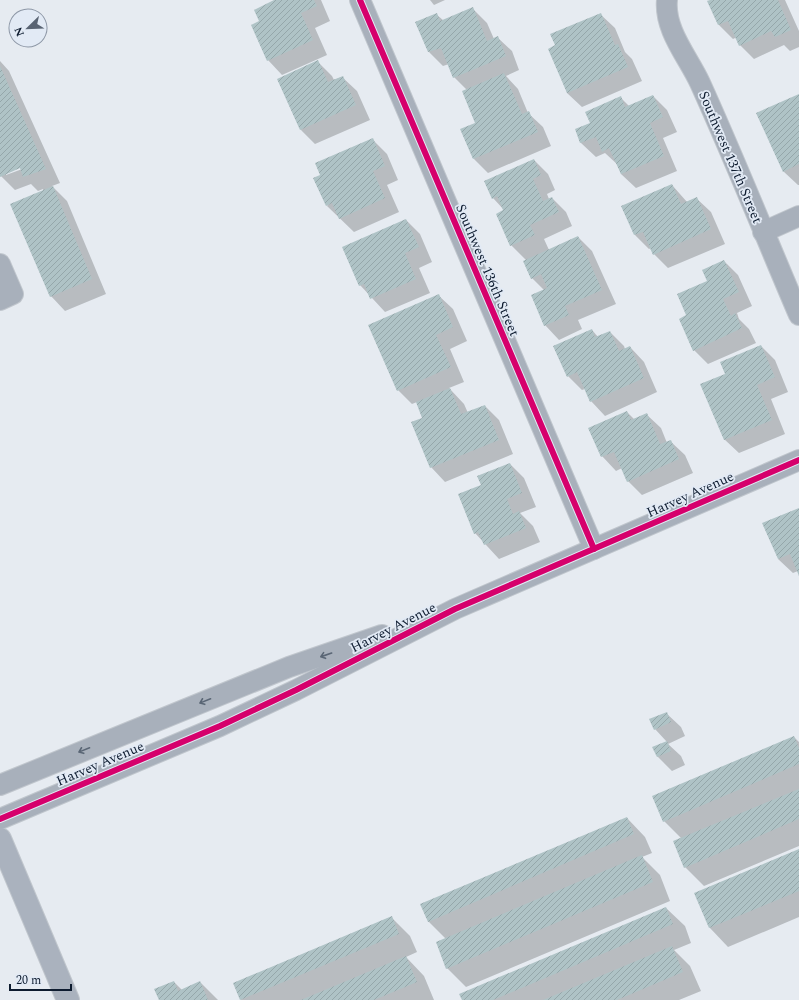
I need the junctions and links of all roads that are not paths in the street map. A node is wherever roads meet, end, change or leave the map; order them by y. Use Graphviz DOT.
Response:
graph roads {
  1 [pos="360,0"];
  2 [pos="667,0"];
  3 [pos="799,216"];
  4 [pos="763,232"];
  5 [pos="0,264"];
  6 [pos="0,300"];
  7 [pos="799,315"];
  8 [pos="799,460"];
  9 [pos="594,549"];
  10 [pos="455,610"];
  11 [pos="0,785"];
  12 [pos="0,819"];
  13 [pos="0,839"];
  14 [pos="68,1000"];
  1 -- 9 [label="street, Southwest 136th Street"];
  2 -- 4 [label="street, Southwest 137th Street"];
  3 -- 4 [label="street"];
  4 -- 7 [label="street, Southwest 137th Street"];
  5 -- 6 [label="street"];
  8 -- 9 [label="street, Harvey Avenue"];
  9 -- 10 [label="street, Harvey Avenue"];
  10 -- 11 [label="street, Harvey Avenue, one-way"];
  10 -- 12 [label="street, Harvey Avenue"];
  13 -- 14 [label="main road"];
}
